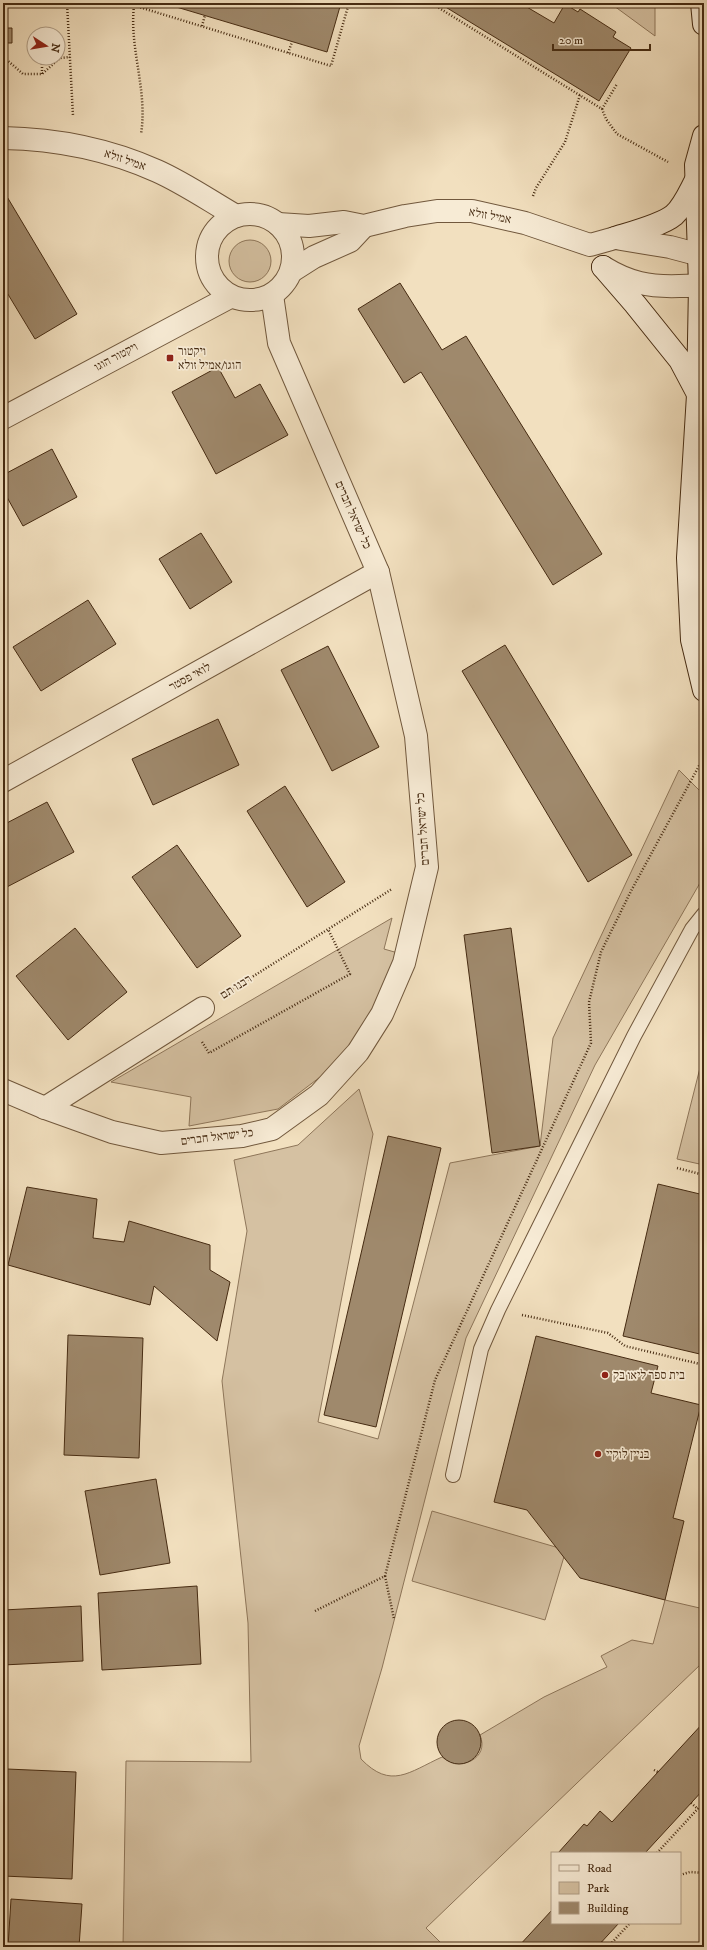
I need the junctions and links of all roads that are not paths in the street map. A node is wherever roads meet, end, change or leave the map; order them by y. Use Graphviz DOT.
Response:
graph roads {
  1 [pos="702,3"];
  2 [pos="704,24"];
  3 [pos="704,136"];
  4 [pos="3,138"];
  5 [pos="696,180"];
  6 [pos="236,216"];
  7 [pos="278,224"];
  8 [pos="364,226"];
  9 [pos="616,238"];
  10 [pos="590,245"];
  11 [pos="702,255"];
  12 [pos="603,267"];
  13 [pos="292,271"];
  14 [pos="702,284"];
  15 [pos="272,295"];
  16 [pos="230,296"];
  17 [pos="698,395"];
  18 [pos="3,418"];
  19 [pos="378,572"];
  20 [pos="704,690"];
  21 [pos="3,781"];
  22 [pos="704,914"];
  23 [pos="195,1013"];
  24 [pos="3,1090"];
  25 [pos="45,1108"];
  26 [pos="453,1475"];
  1 -- 2 [label="street"];
  3 -- 5 [label="street"];
  4 -- 6 [label="street, אמיל זולא"];
  5 -- 9 [label="street"];
  5 -- 11 [label="street"];
  6 -- 7 [label="street"];
  6 -- 16 [label="street"];
  7 -- 8 [label="street, אמיל זולא"];
  7 -- 13 [label="street"];
  8 -- 10 [label="street, אמיל זולא"];
  8 -- 13 [label="street"];
  9 -- 10 [label="street"];
  9 -- 11 [label="street"];
  10 -- 12 [label="street"];
  11 -- 14 [label="street"];
  12 -- 14 [label="street"];
  12 -- 17 [label="street"];
  13 -- 15 [label="street"];
  14 -- 17 [label="street"];
  15 -- 16 [label="street"];
  15 -- 19 [label="street, כל ישראל חברים"];
  16 -- 18 [label="street, ויקטור הוגו"];
  17 -- 20 [label="street"];
  19 -- 21 [label="street, לואי פסטר"];
  19 -- 25 [label="street, כל ישראל חברים"];
  22 -- 26 [label="lane"];
  23 -- 25 [label="street"];
  24 -- 25 [label="street, כל ישראל חברים"];
}
